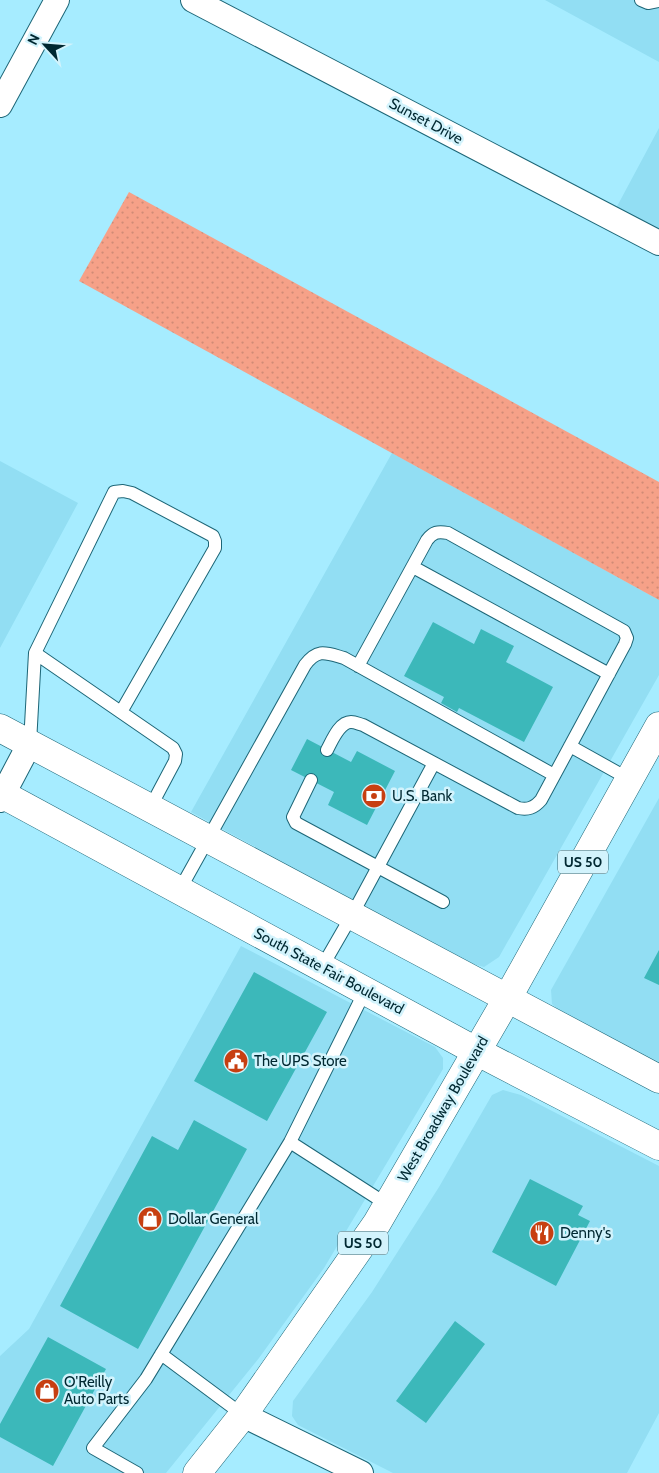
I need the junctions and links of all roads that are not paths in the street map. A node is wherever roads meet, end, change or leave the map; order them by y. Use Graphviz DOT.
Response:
graph roads {
  1 [pos="57,0"];
  2 [pos="193,0"];
  3 [pos="641,0"];
  4 [pos="659,1"];
  5 [pos="0,105"];
  6 [pos="659,243"];
  7 [pos="413,567"];
  8 [pos="34,653"];
  9 [pos="358,666"];
  10 [pos="609,674"];
  11 [pos="121,712"];
  12 [pos="659,726"];
  13 [pos="0,728"];
  14 [pos="30,743"];
  15 [pos="570,746"];
  16 [pos="327,750"];
  17 [pos="434,763"];
  18 [pos="554,775"];
  19 [pos="311,780"];
  20 [pos="629,780"];
  21 [pos="1,796"];
  22 [pos="150,808"];
  23 [pos="209,839"];
  24 [pos="378,867"];
  25 [pos="179,891"];
  26 [pos="443,902"];
  27 [pos="352,915"];
  28 [pos="322,967"];
  29 [pos="364,990"];
  30 [pos="507,999"];
  31 [pos="476,1051"];
  32 [pos="659,1079"];
  33 [pos="290,1142"];
  34 [pos="659,1146"];
  35 [pos="388,1205"];
  36 [pos="161,1354"];
  37 [pos="243,1415"];
  38 [pos="137,1473"];
  39 [pos="197,1473"];
  40 [pos="361,1473"];
  1 -- 5 [label="street"];
  2 -- 6 [label="street, Sunset Drive"];
  3 -- 4 [label="lane"];
  7 -- 9 [label="lane"];
  7 -- 10 [label="lane"];
  7 -- 10 [label="lane"];
  8 -- 11 [label="lane"];
  8 -- 11 [label="lane"];
  8 -- 14 [label="lane"];
  9 -- 18 [label="lane"];
  9 -- 23 [label="lane"];
  10 -- 15 [label="lane"];
  11 -- 22 [label="lane"];
  12 -- 20 [label="main road, West Broadway Boulevard / US 50"];
  13 -- 14 [label="main road"];
  14 -- 21 [label="street"];
  14 -- 22 [label="main road"];
  15 -- 18 [label="lane"];
  15 -- 20 [label="lane"];
  16 -- 17 [label="lane"];
  17 -- 18 [label="lane"];
  17 -- 24 [label="lane"];
  19 -- 24 [label="lane"];
  20 -- 30 [label="main road, West Broadway Boulevard / US 50"];
  21 -- 25 [label="main road, South State Fair Boulevard"];
  22 -- 23 [label="main road"];
  23 -- 25 [label="lane"];
  23 -- 27 [label="main road"];
  24 -- 26 [label="lane"];
  24 -- 27 [label="lane"];
  25 -- 28 [label="main road, South State Fair Boulevard"];
  27 -- 28 [label="lane"];
  27 -- 30 [label="main road"];
  28 -- 29 [label="main road, South State Fair Boulevard"];
  29 -- 31 [label="main road, South State Fair Boulevard"];
  29 -- 33 [label="lane"];
  30 -- 31 [label="main road, West Broadway Boulevard / US 50"];
  30 -- 32 [label="main road"];
  31 -- 34 [label="main road, South State Fair Boulevard"];
  31 -- 35 [label="main road, West Broadway Boulevard / US 50"];
  33 -- 35 [label="lane"];
  33 -- 36 [label="lane"];
  35 -- 37 [label="main road, West Broadway Boulevard / US 50"];
  36 -- 37 [label="lane"];
  36 -- 38 [label="lane"];
  37 -- 39 [label="main road, West Broadway Boulevard / US 50"];
  37 -- 40 [label="street"];
}
